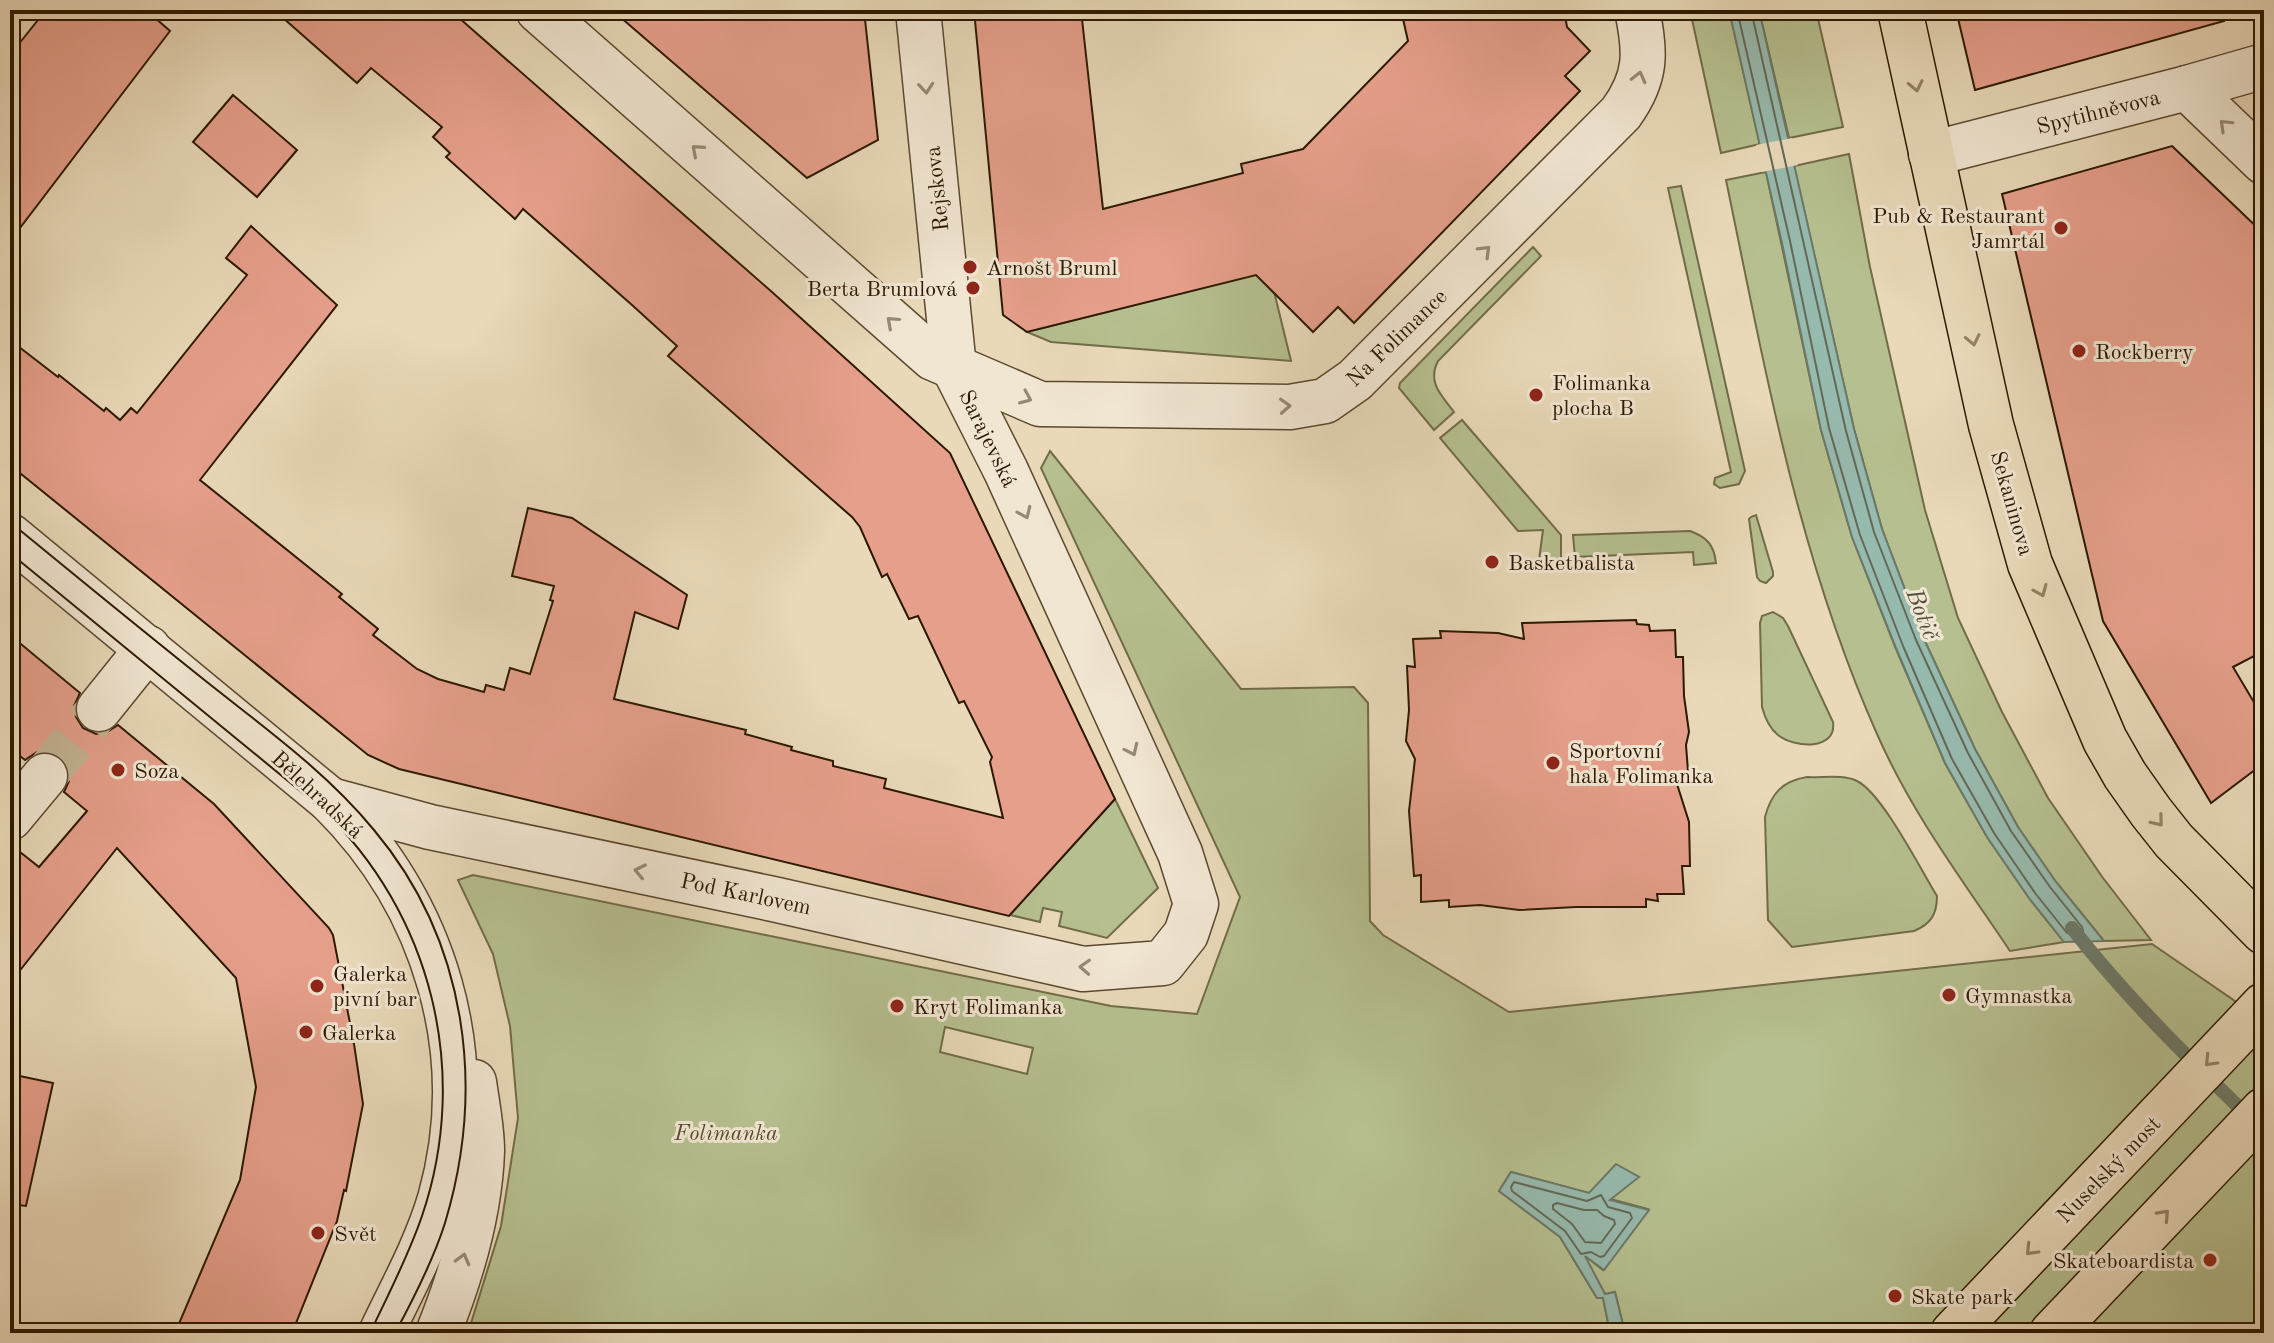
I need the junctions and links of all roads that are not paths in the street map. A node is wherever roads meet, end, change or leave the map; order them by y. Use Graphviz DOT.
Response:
graph roads {
  1 [pos="538,10"];
  2 [pos="918,10"];
  3 [pos="1637,10"];
  4 [pos="1900,10"];
  5 [pos="2264,66"];
  6 [pos="2187,88"];
  7 [pos="1931,154"];
  8 [pos="2264,162"];
  9 [pos="954,368"];
  10 [pos="10,536"];
  11 [pos="148,648"];
  12 [pos="99,709"];
  13 [pos="45,776"];
  14 [pos="330,800"];
  15 [pos="10,818"];
  16 [pos="2257,912"];
  17 [pos="432,956"];
  18 [pos="1163,963"];
  19 [pos="2264,1005"];
  20 [pos="2264,1110"];
  21 [pos="381,1333"];
  22 [pos="438,1333"];
  23 [pos="1953,1333"];
  24 [pos="2052,1333"];
  9 -- 1 [label="street, Sarajevská, one-way"];
  2 -- 9 [label="street, Rejskova, one-way"];
  9 -- 3 [label="street, Na Folimance, one-way"];
  4 -- 7 [label="main road, Sekaninova, one-way"];
  5 -- 6 [label="street, Spytihněvova"];
  6 -- 7 [label="street, Spytihněvova"];
  8 -- 6 [label="street, one-way"];
  7 -- 16 [label="main road, Sekaninova, one-way"];
  9 -- 18 [label="street, Sarajevská, one-way"];
  10 -- 11 [label="street, Bělehradská"];
  11 -- 12 [label="street"];
  11 -- 14 [label="street, Bělehradská"];
  13 -- 15 [label="street"];
  14 -- 17 [label="street, Bělehradská"];
  18 -- 14 [label="street, Pod Karlovem, one-way"];
  17 -- 21 [label="street, Bělehradská"];
  22 -- 17 [label="street, one-way"];
  19 -- 23 [label="main road, Nuselský most, one-way"];
  24 -- 20 [label="main road, one-way"];
}
